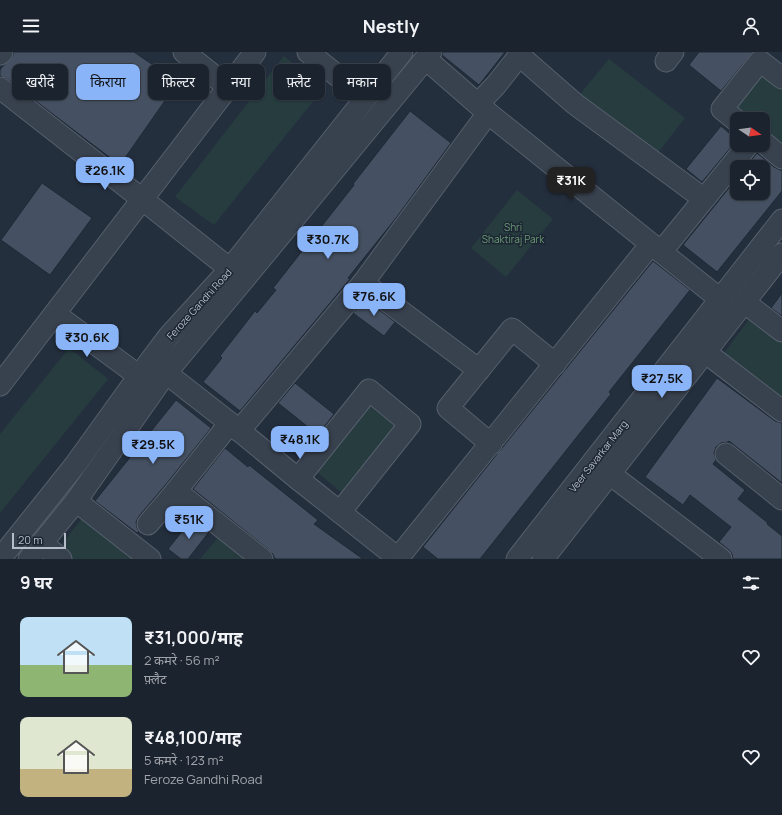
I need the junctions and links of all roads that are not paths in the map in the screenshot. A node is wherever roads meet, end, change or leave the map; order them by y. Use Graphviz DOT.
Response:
graph roads {
  1 [pos="184,52"];
  2 [pos="255,52"];
  3 [pos="308,52"];
  4 [pos="402,52"];
  5 [pos="520,54"];
  6 [pos="428,55"];
  7 [pos="246,64"];
  8 [pos="391,66"];
  9 [pos="333,72"];
  10 [pos="217,78"];
  11 [pos="782,78"];
  12 [pos="0,88"];
  13 [pos="218,100"];
  14 [pos="363,100"];
  15 [pos="483,108"];
  16 [pos="730,115"];
  17 [pos="770,148"];
  18 [pos="742,152"];
  19 [pos="782,158"];
  20 [pos="700,196"];
  21 [pos="142,199"];
  22 [pos="782,220"];
  23 [pos="656,248"];
  24 [pos="782,254"];
  25 [pos="230,269"];
  26 [pos="363,283"];
  27 [pos="720,299"];
  28 [pos="744,302"];
  29 [pos="55,314"];
  30 [pos="782,331"];
  31 [pos="706,352"];
  32 [pos="555,364"];
  33 [pos="480,370"];
  34 [pos="166,373"];
  35 [pos="139,376"];
  36 [pos="0,385"];
  37 [pos="782,411"];
  38 [pos="235,427"];
  39 [pos="491,444"];
  40 [pos="726,454"];
  41 [pos="610,474"];
  42 [pos="298,479"];
  43 [pos="176,491"];
  44 [pos="782,499"];
  45 [pos="76,501"];
  46 [pos="340,512"];
  47 [pos="148,524"];
  48 [pos="36,551"];
  49 [pos="0,559"];
  50 [pos="61,559"];
  51 [pos="150,559"];
  52 [pos="262,559"];
  53 [pos="399,559"];
  54 [pos="517,559"];
  55 [pos="543,559"];
  56 [pos="721,559"];
  1 -- 10 [label="street"];
  2 -- 7 [label="street"];
  3 -- 9 [label="street"];
  4 -- 8 [label="street, Feroze Gandhi Road"];
  5 -- 15 [label="street"];
  5 -- 20 [label="street"];
  6 -- 15 [label="street"];
  6 -- 34 [label="street, Feroze Gandhi Road"];
  11 -- 16 [label="street"];
  12 -- 21 [label="street"];
  13 -- 21 [label="street"];
  14 -- 25 [label="street, Feroze Gandhi Road"];
  15 -- 23 [label="street"];
  15 -- 26 [label="street"];
  17 -- 19 [label="street"];
  18 -- 23 [label="street"];
  21 -- 25 [label="street"];
  21 -- 29 [label="street"];
  22 -- 27 [label="street, Veer Savarkar Marg"];
  23 -- 27 [label="street"];
  23 -- 32 [label="street"];
  24 -- 28 [label="street, Veer Savarkar Marg"];
  25 -- 35 [label="street, Feroze Gandhi Road"];
  26 -- 33 [label="street"];
  26 -- 38 [label="street"];
  27 -- 54 [label="street, Veer Savarkar Marg"];
  28 -- 30 [label="street"];
  28 -- 31 [label="street, Veer Savarkar Marg"];
  29 -- 35 [label="street"];
  29 -- 36 [label="street"];
  31 -- 37 [label="street"];
  31 -- 41 [label="street, Veer Savarkar Marg"];
  32 -- 33 [label="street"];
  32 -- 39 [label="street"];
  33 -- 39 [label="street"];
  34 -- 38 [label="street"];
  34 -- 45 [label="street, Feroze Gandhi Road"];
  35 -- 49 [label="street, Feroze Gandhi Road"];
  38 -- 42 [label="street"];
  38 -- 43 [label="street"];
  39 -- 53 [label="street"];
  40 -- 44 [label="street"];
  41 -- 55 [label="street, Veer Savarkar Marg"];
  41 -- 56 [label="street"];
  42 -- 46 [label="street"];
  42 -- 46 [label="street"];
  43 -- 47 [label="street"];
  43 -- 52 [label="street"];
  45 -- 48 [label="street, Feroze Gandhi Road"];
  45 -- 51 [label="street"];
  46 -- 53 [label="street"];
  48 -- 50 [label="street"];
}
